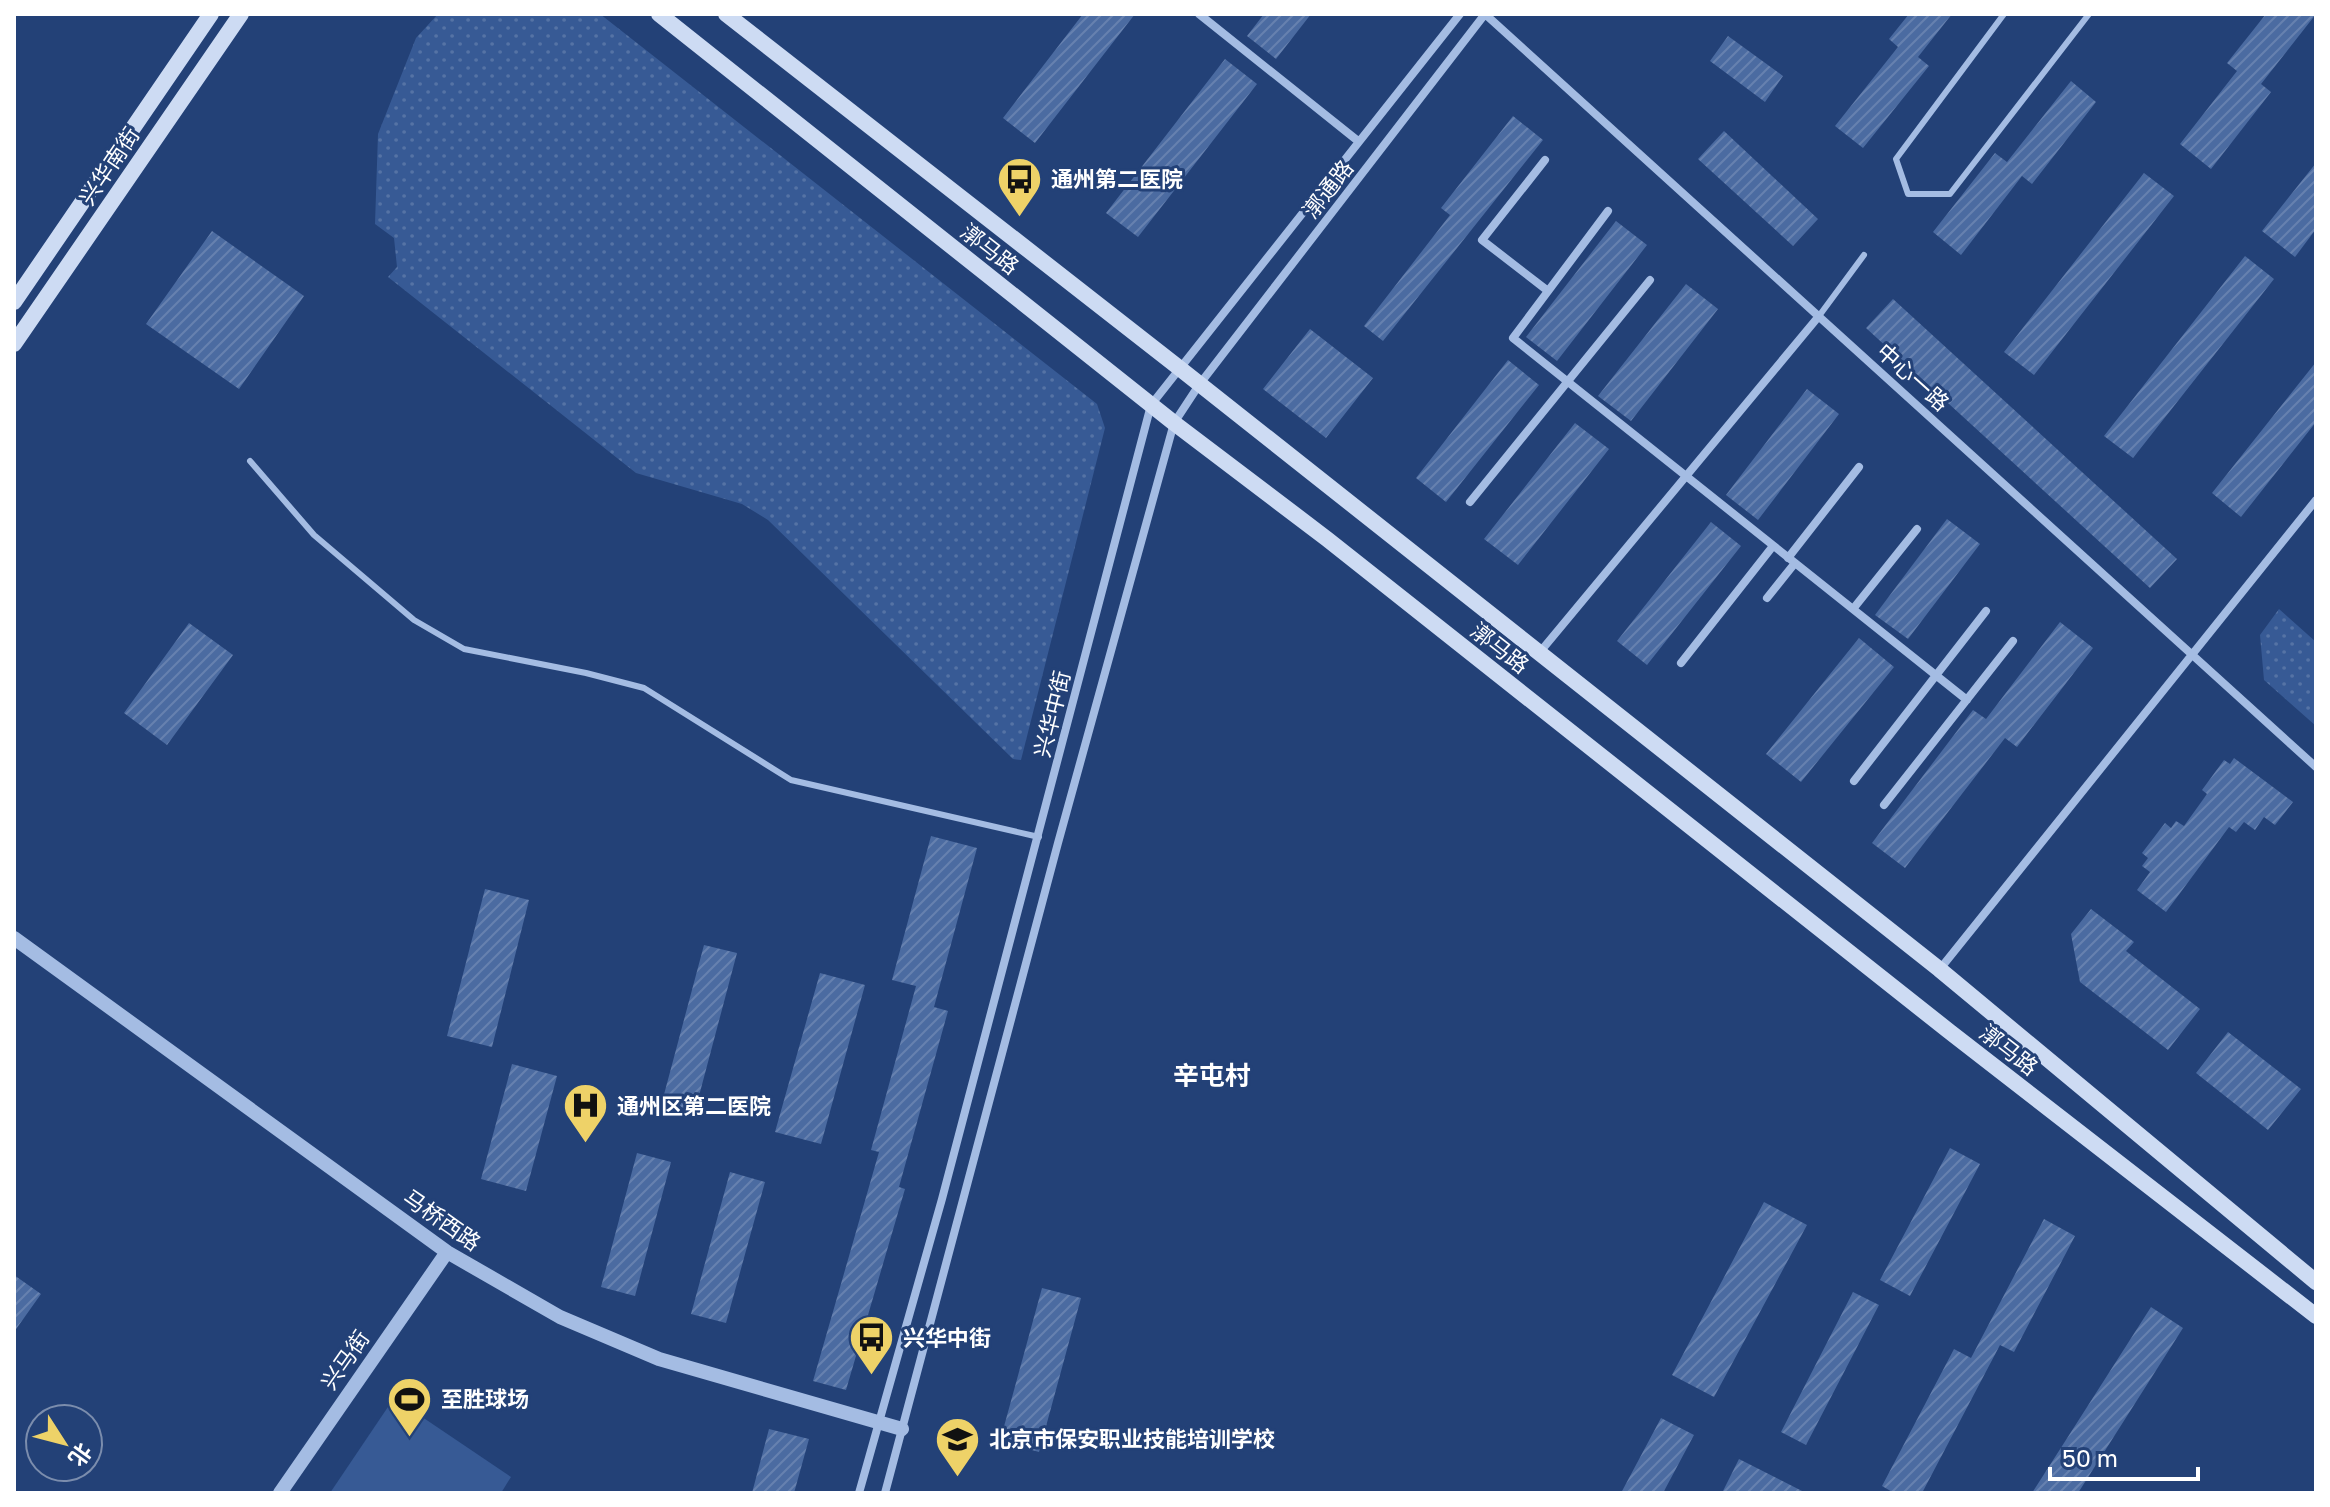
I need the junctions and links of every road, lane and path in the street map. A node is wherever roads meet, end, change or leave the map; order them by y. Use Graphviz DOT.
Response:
graph roads {
  1 [pos="211,14"];
  2 [pos="241,14"];
  3 [pos="659,14"];
  4 [pos="726,14"];
  5 [pos="1199,14"];
  6 [pos="1460,14"];
  7 [pos="1485,14"];
  8 [pos="2004,14"];
  9 [pos="2089,14"];
  10 [pos="1358,141"];
  11 [pos="1545,160"];
  12 [pos="1608,211"];
  13 [pos="1864,255"];
  14 [pos="1650,280"];
  15 [pos="1548,291"];
  16 [pos="14,302"];
  17 [pos="1819,316"];
  18 [pos="14,344"];
  19 [pos="1178,367"];
  20 [pos="1570,382"];
  21 [pos="1199,385"];
  22 [pos="1151,405"];
  23 [pos="1174,423"];
  24 [pos="250,461"];
  25 [pos="1859,467"];
  26 [pos="1686,476"];
  27 [pos="2316,500"];
  28 [pos="1470,502"];
  29 [pos="1917,529"];
  30 [pos="1773,546"];
  31 [pos="1791,560"];
  32 [pos="1767,598"];
  33 [pos="1853,609"];
  34 [pos="1986,611"];
  35 [pos="2013,641"];
  36 [pos="1540,652"];
  37 [pos="2191,653"];
  38 [pos="1681,663"];
  39 [pos="1936,675"];
  40 [pos="1967,700"];
  41 [pos="2316,767"];
  42 [pos="1854,781"];
  43 [pos="1884,805"];
  44 [pos="1039,837"];
  45 [pos="14,938"];
  46 [pos="1939,969"];
  47 [pos="447,1252"];
  48 [pos="2316,1282"];
  49 [pos="2316,1316"];
  50 [pos="879,1423"];
  51 [pos="902,1429"];
  52 [pos="280,1493"];
  53 [pos="859,1493"];
  54 [pos="885,1493"];
  1 -- 16 [label="main road, 兴华南街"];
  2 -- 18 [label="main road, 兴华南街"];
  3 -- 22 [label="main road, 漷马路"];
  4 -- 19 [label="main road, 漷马路"];
  5 -- 10 [label="street"];
  6 -- 10 [label="street, 漷通路"];
  7 -- 17 [label="street, 中心一路"];
  7 -- 21 [label="street, 漷通路"];
  8 -- 9 [label="lane"];
  10 -- 19 [label="street, 漷通路"];
  11 -- 15 [label="street"];
  12 -- 15 [label="street"];
  13 -- 17 [label="lane"];
  14 -- 20 [label="street"];
  15 -- 20 [label="street"];
  17 -- 26 [label="street"];
  17 -- 37 [label="street, 中心一路"];
  19 -- 21 [label="main road, 漷马路"];
  19 -- 22 [label="street, 兴华中街"];
  20 -- 26 [label="street"];
  20 -- 28 [label="street"];
  21 -- 23 [label="street, 兴华中街"];
  21 -- 36 [label="main road, 漷马路"];
  22 -- 23 [label="main road, 漷马路"];
  22 -- 44 [label="street, 兴华中街"];
  23 -- 49 [label="main road, 漷马路"];
  23 -- 51 [label="street, 兴华中街"];
  24 -- 44 [label="lane"];
  25 -- 31 [label="street"];
  26 -- 30 [label="street"];
  26 -- 36 [label="street"];
  27 -- 37 [label="street"];
  29 -- 33 [label="street"];
  30 -- 31 [label="street"];
  30 -- 38 [label="street"];
  31 -- 32 [label="street"];
  31 -- 33 [label="street"];
  33 -- 39 [label="street"];
  34 -- 39 [label="street"];
  35 -- 40 [label="street"];
  36 -- 46 [label="main road, 漷马路"];
  37 -- 41 [label="street, 中心一路"];
  37 -- 46 [label="street"];
  39 -- 40 [label="street"];
  39 -- 42 [label="street"];
  40 -- 43 [label="street"];
  44 -- 50 [label="street, 兴华中街"];
  45 -- 47 [label="street, 马桥西路"];
  46 -- 48 [label="main road, 漷马路"];
  47 -- 50 [label="street, 马桥西路"];
  47 -- 52 [label="street, 兴马街"];
  50 -- 51 [label="street, 马桥西路"];
  50 -- 53 [label="street, 兴华中街"];
  51 -- 54 [label="street, 兴华中街"];
}
